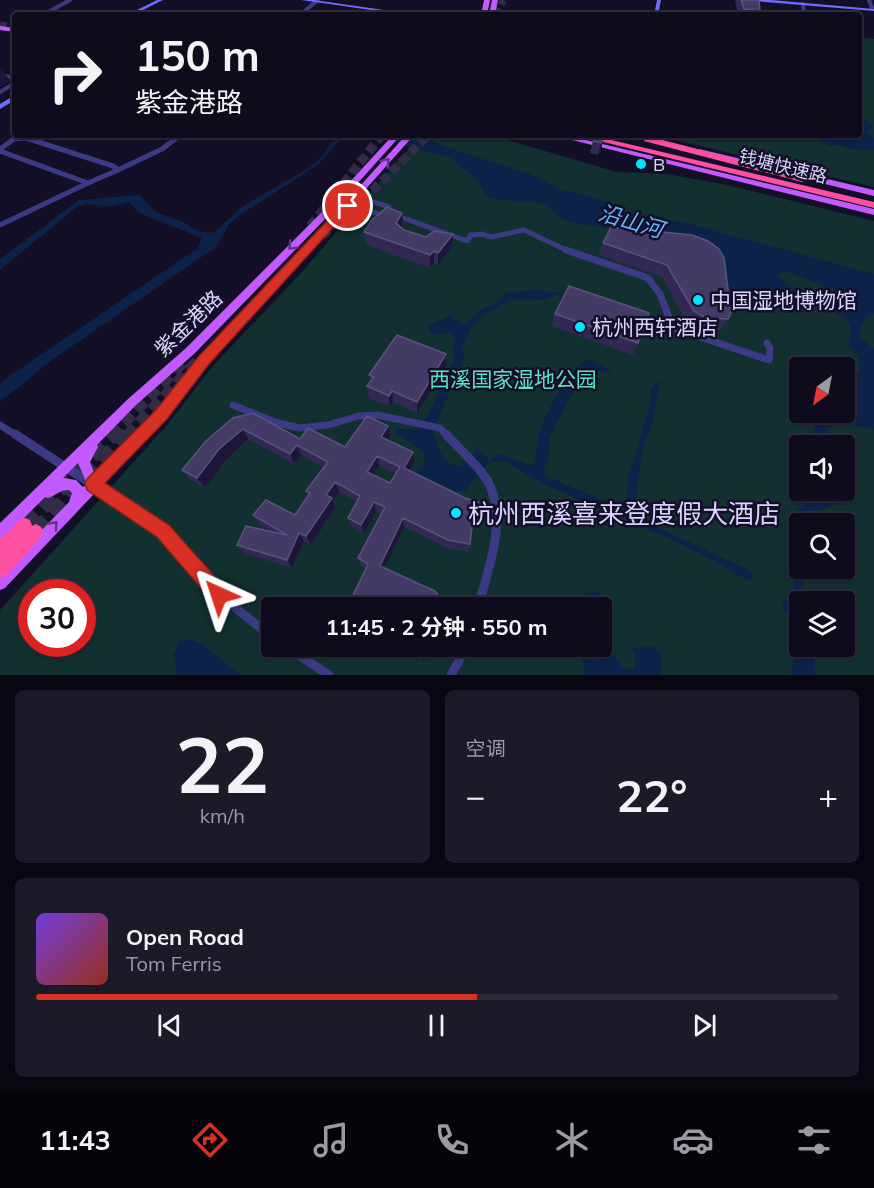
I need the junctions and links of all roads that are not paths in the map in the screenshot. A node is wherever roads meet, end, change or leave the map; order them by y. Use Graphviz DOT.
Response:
graph roads {
  1 [pos="70,0"];
  2 [pos="161,0"];
  3 [pos="303,0"];
  4 [pos="754,0"];
  5 [pos="773,0"];
  6 [pos="788,0"];
  7 [pos="811,0"];
  8 [pos="316,1"];
  9 [pos="803,4"];
  10 [pos="872,6"];
  11 [pos="48,12"];
  12 [pos="135,12"];
  13 [pos="303,12"];
  14 [pos="395,12"];
  15 [pos="804,12"];
  16 [pos="177,138"];
  17 [pos="568,138"];
  18 [pos="592,138"];
  19 [pos="609,138"];
  20 [pos="642,138"];
  21 [pos="647,139"];
  22 [pos="0,140"];
  23 [pos="396,141"];
  24 [pos="8,143"];
  25 [pos="0,150"];
  26 [pos="642,156"];
  27 [pos="118,170"];
  28 [pos="88,183"];
  29 [pos="873,202"];
  30 [pos="385,211"];
  31 [pos="412,221"];
  32 [pos="0,225"];
  33 [pos="407,228"];
  34 [pos="433,238"];
  35 [pos="467,241"];
  36 [pos="770,345"];
  37 [pos="159,378"];
  38 [pos="233,405"];
  39 [pos="0,425"];
  40 [pos="66,466"];
  41 [pos="93,484"];
  42 [pos="73,505"];
  43 [pos="0,532"];
  44 [pos="0,538"];
  45 [pos="0,550"];
  46 [pos="0,570"];
  47 [pos="0,583"];
  48 [pos="481,597"];
  49 [pos="261,628"];
  50 [pos="302,657"];
  51 [pos="460,657"];
  52 [pos="329,675"];
  53 [pos="451,675"];
  1 -- 11 [label="street"];
  2 -- 12 [label="street"];
  3 -- 8 [label="street"];
  4 -- 9 [label="street"];
  5 -- 10 [label="street"];
  6 -- 10 [label="street"];
  7 -- 10 [label="street"];
  8 -- 13 [label="street"];
  8 -- 14 [label="street"];
  9 -- 10 [label="street"];
  9 -- 15 [label="street"];
  16 -- 27 [label="street"];
  17 -- 26 [label="main road"];
  18 -- 29 [label="highway, 钱塘快速路"];
  19 -- 29 [label="highway, 钱塘快速路"];
  20 -- 21 [label="main road"];
  21 -- 29 [label="highway"];
  22 -- 24 [label="street"];
  23 -- 37 [label="main road, 紫金港路, one-way"];
  41 -- 23 [label="main road, 紫金港路, one-way"];
  24 -- 25 [label="street"];
  24 -- 27 [label="street"];
  25 -- 28 [label="street"];
  26 -- 29 [label="highway"];
  27 -- 28 [label="street"];
  28 -- 32 [label="street"];
  30 -- 30 [label="street"];
  30 -- 31 [label="street"];
  31 -- 33 [label="street"];
  31 -- 35 [label="street"];
  34 -- 35 [label="street"];
  35 -- 36 [label="street"];
  37 -- 40 [label="main road, 紫金港路"];
  37 -- 41 [label="main road"];
  38 -- 48 [label="street"];
  39 -- 40 [label="street"];
  40 -- 41 [label="street"];
  40 -- 43 [label="main road, 紫金港路"];
  41 -- 42 [label="main road, 紫金港路"];
  41 -- 49 [label="street"];
  42 -- 44 [label="main road"];
  47 -- 42 [label="main road, 紫金港路, one-way"];
  45 -- 46 [label="highway"];
  50 -- 52 [label="street"];
  51 -- 53 [label="street"];
}
